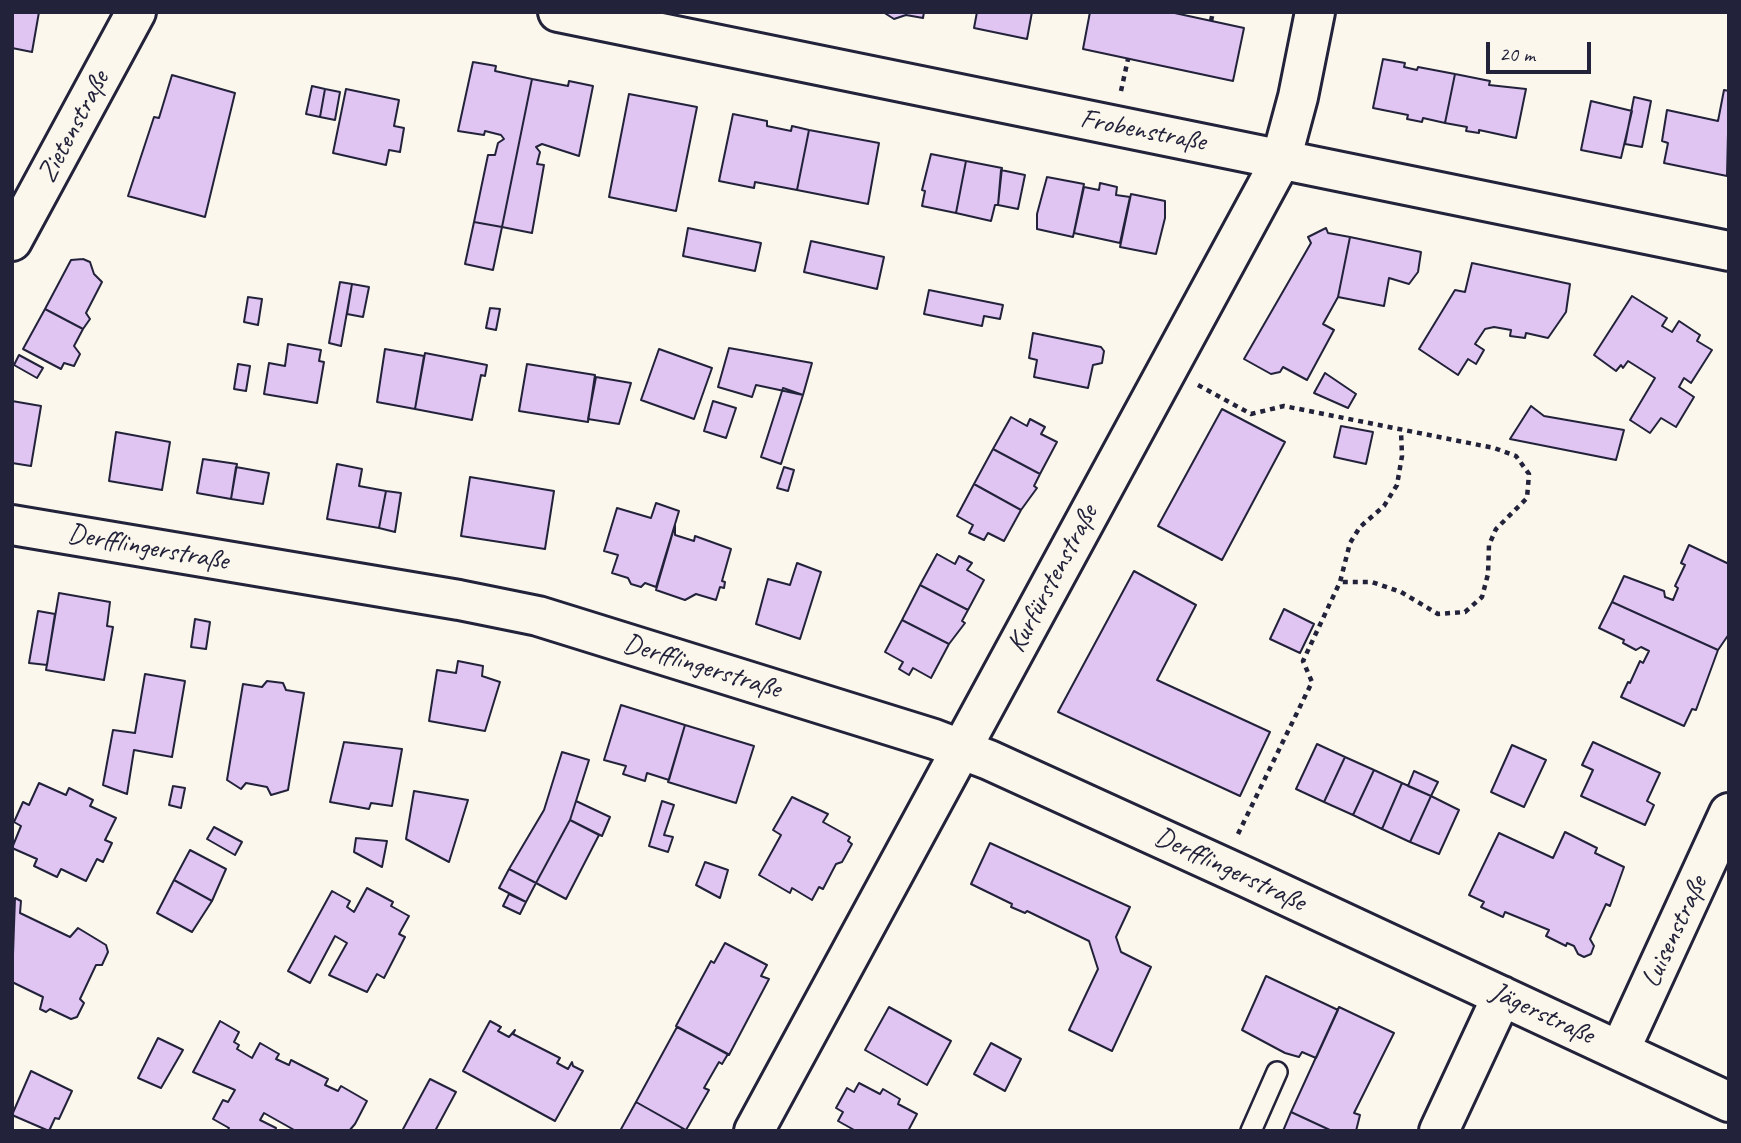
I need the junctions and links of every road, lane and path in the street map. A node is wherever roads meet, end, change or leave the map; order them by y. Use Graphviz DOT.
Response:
graph roads {
  1 [pos="136,12"];
  2 [pos="558,12"];
  3 [pos="1213,12"];
  4 [pos="1315,12"];
  5 [pos="1211,21"];
  6 [pos="1128,59"];
  7 [pos="1121,95"];
  8 [pos="1281,160"];
  9 [pos="12,241"];
  10 [pos="1729,251"];
  11 [pos="1196,384"];
  12 [pos="1401,430"];
  13 [pos="12,525"];
  14 [pos="1340,582"];
  15 [pos="961,748"];
  16 [pos="1729,813"];
  17 [pos="1236,838"];
  18 [pos="1355,927"];
  19 [pos="1502,996"];
  20 [pos="1620,1050"];
  21 [pos="1277,1072"];
  22 [pos="1729,1102"];
  23 [pos="754,1131"];
  24 [pos="1251,1131"];
  25 [pos="1439,1131"];
  1 -- 9 [label="street, Zietenstraße"];
  2 -- 8 [label="street, Frobenstraße"];
  3 -- 5 [label="path"];
  4 -- 8 [label="street, Kurfürstenstraße"];
  6 -- 7 [label="path"];
  8 -- 10 [label="street, Frobenstraße"];
  8 -- 15 [label="street, Kurfürstenstraße"];
  11 -- 12 [label="path"];
  12 -- 14 [label="path"];
  12 -- 14 [label="path"];
  13 -- 15 [label="street, Derfflingerstraße"];
  14 -- 17 [label="path"];
  15 -- 18 [label="street, Derfflingerstraße"];
  15 -- 23 [label="street, Kurfürstenstraße"];
  16 -- 20 [label="street, Luisenstraße"];
  18 -- 19 [label="street, Jägerstraße"];
  19 -- 20 [label="street, Jägerstraße"];
  19 -- 25 [label="street"];
  20 -- 22 [label="street, Jägerstraße"];
  21 -- 24 [label="lane"];
}
